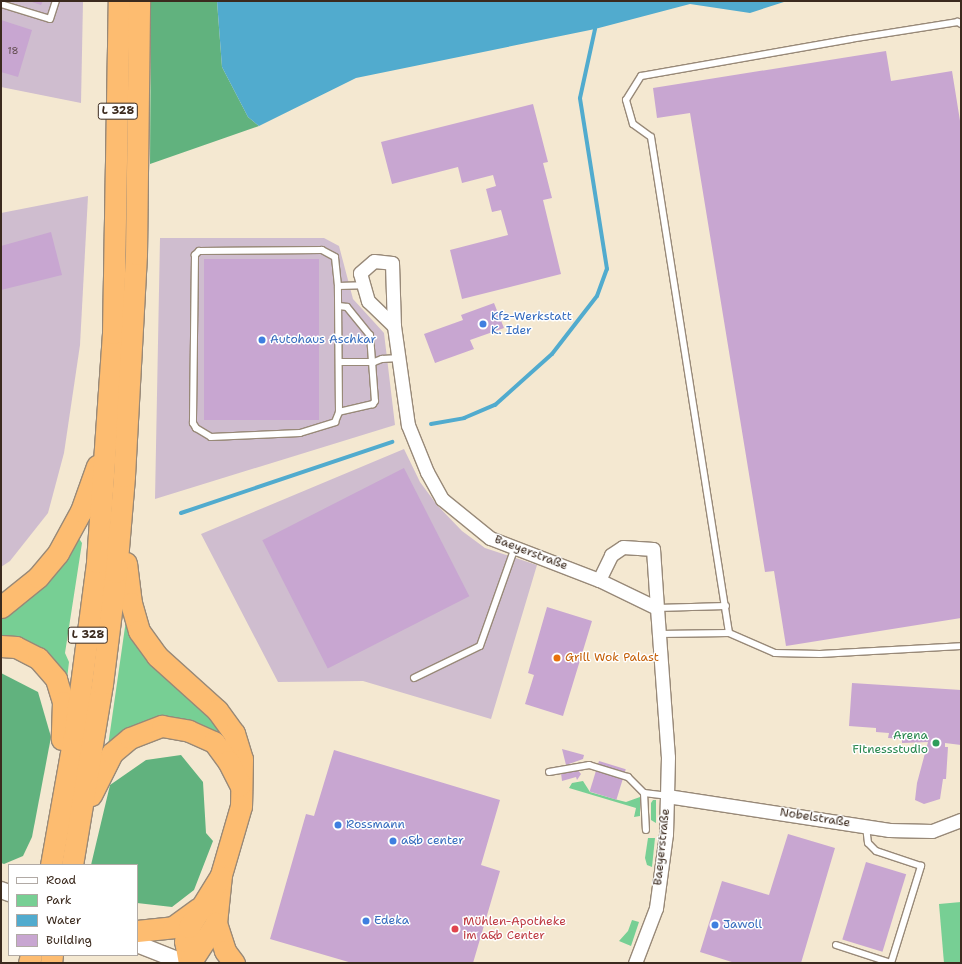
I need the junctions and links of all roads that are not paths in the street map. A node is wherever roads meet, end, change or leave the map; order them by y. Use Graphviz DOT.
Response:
graph roads {
  1 [pos="56,1"];
  2 [pos="119,1"];
  3 [pos="139,1"];
  4 [pos="1,4"];
  5 [pos="961,24"];
  6 [pos="363,285"];
  7 [pos="338,286"];
  8 [pos="339,306"];
  9 [pos="394,326"];
  10 [pos="399,358"];
  11 [pos="339,362"];
  12 [pos="374,362"];
  13 [pos="339,412"];
  14 [pos="106,443"];
  15 [pos="124,476"];
  16 [pos="515,547"];
  17 [pos="598,580"];
  18 [pos="726,606"];
  19 [pos="1,607"];
  20 [pos="656,608"];
  21 [pos="729,633"];
  22 [pos="659,634"];
  23 [pos="1,646"];
  24 [pos="961,646"];
  25 [pos="414,678"];
  26 [pos="549,772"];
  27 [pos="242,790"];
  28 [pos="644,793"];
  29 [pos="667,796"];
  30 [pos="82,816"];
  31 [pos="961,820"];
  32 [pos="59,825"];
  33 [pos="866,826"];
  34 [pos="646,830"];
  35 [pos="51,864"];
  36 [pos="72,864"];
  37 [pos="221,875"];
  38 [pos="199,909"];
  39 [pos="216,922"];
  40 [pos="138,931"];
  41 [pos="138,944"];
  42 [pos="836,945"];
  43 [pos="185,963"];
  44 [pos="189,963"];
  45 [pos="234,963"];
  46 [pos="635,963"];
  1 -- 4 [label="lane"];
  2 -- 14 [label="highway, L 328"];
  3 -- 15 [label="highway, L 328"];
  5 -- 18 [label="lane"];
  6 -- 7 [label="lane"];
  6 -- 9 [label="street"];
  6 -- 9 [label="street, Baeyerstraße"];
  7 -- 8 [label="lane"];
  7 -- 13 [label="lane"];
  8 -- 11 [label="lane"];
  8 -- 12 [label="lane"];
  9 -- 10 [label="street, Baeyerstraße"];
  10 -- 12 [label="lane"];
  10 -- 16 [label="street, Baeyerstraße"];
  11 -- 12 [label="lane"];
  11 -- 13 [label="lane"];
  12 -- 13 [label="lane"];
  14 -- 19 [label="highway"];
  14 -- 32 [label="highway, L 328"];
  15 -- 27 [label="highway"];
  15 -- 30 [label="highway, L 328"];
  16 -- 17 [label="street, Baeyerstraße"];
  16 -- 25 [label="lane"];
  17 -- 20 [label="street, Baeyerstraße"];
  17 -- 20 [label="street, Baeyerstraße"];
  18 -- 20 [label="lane"];
  18 -- 21 [label="lane"];
  20 -- 22 [label="street, Baeyerstraße"];
  21 -- 22 [label="lane"];
  21 -- 24 [label="lane"];
  22 -- 29 [label="street, Baeyerstraße"];
  23 -- 32 [label="highway"];
  26 -- 28 [label="lane"];
  27 -- 30 [label="highway"];
  27 -- 37 [label="highway"];
  28 -- 29 [label="lane"];
  28 -- 34 [label="lane"];
  29 -- 33 [label="street, Nobelstraße"];
  29 -- 46 [label="street, Baeyerstraße"];
  30 -- 36 [label="highway, L 328"];
  31 -- 33 [label="street, Nobelstraße"];
  32 -- 35 [label="highway, L 328"];
  33 -- 42 [label="lane"];
  37 -- 38 [label="highway"];
  37 -- 39 [label="highway"];
  38 -- 40 [label="highway"];
  38 -- 44 [label="highway"];
  39 -- 44 [label="highway"];
  39 -- 45 [label="highway"];
  41 -- 43 [label="street"];
}
